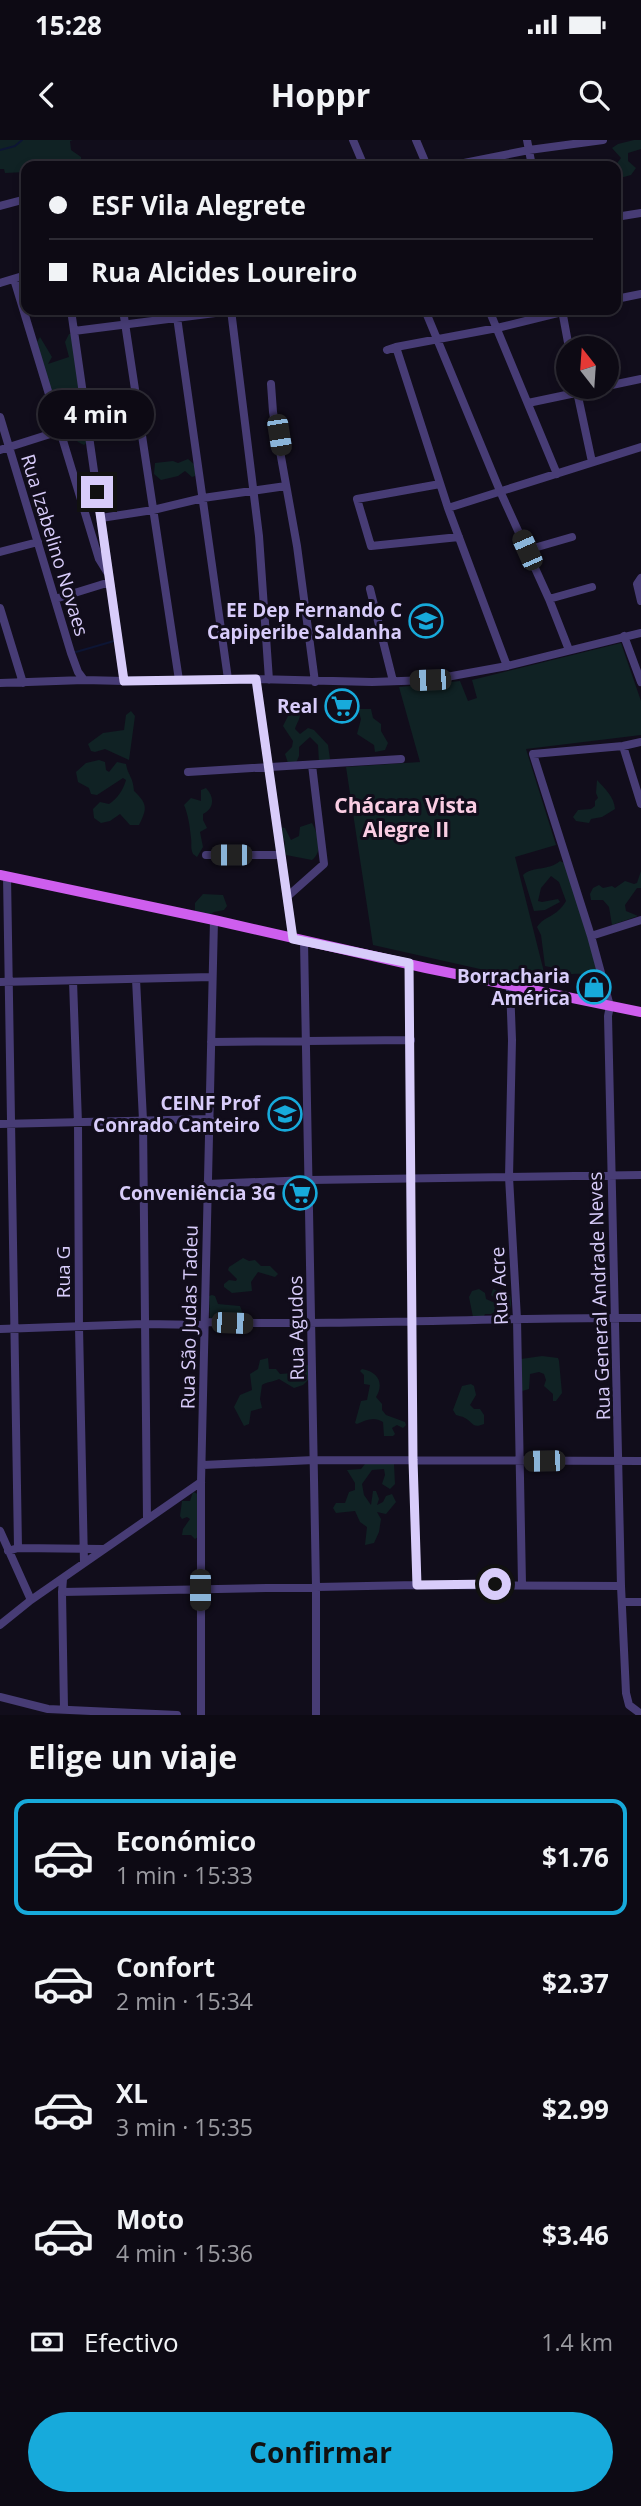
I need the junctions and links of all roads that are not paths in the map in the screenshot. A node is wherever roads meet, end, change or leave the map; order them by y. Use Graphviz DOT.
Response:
graph roads {
  1 [pos="353,140"];
  2 [pos="416,140"];
  3 [pos="527,140"];
  4 [pos="603,140"];
  5 [pos="529,150"];
  6 [pos="362,161"];
  7 [pos="425,161"];
  8 [pos="474,161"];
  9 [pos="531,161"];
  10 [pos="21,200"];
  11 [pos="0,206"];
  12 [pos="641,213"];
  13 [pos="621,216"];
  14 [pos="21,277"];
  15 [pos="14,279"];
  16 [pos="0,283"];
  17 [pos="641,294"];
  18 [pos="621,298"];
  19 [pos="21,302"];
  20 [pos="25,315"];
  21 [pos="72,315"];
  22 [pos="124,315"];
  23 [pos="172,315"];
  24 [pos="177,315"];
  25 [pos="232,315"];
  26 [pos="427,315"];
  27 [pos="491,315"];
  28 [pos="546,315"];
  29 [pos="566,315"];
  30 [pos="125,324"];
  31 [pos="497,328"];
  32 [pos="74,331"];
  33 [pos="568,336"];
  34 [pos="438,339"];
  35 [pos="641,379"];
  36 [pos="620,383"];
  37 [pos="271,384"];
  38 [pos="556,395"];
  39 [pos="578,399"];
  40 [pos="528,403"];
  41 [pos="0,417"];
  42 [pos="88,422"];
  43 [pos="60,432"];
  44 [pos="641,447"];
  45 [pos="5,448"];
  46 [pos="592,462"];
  47 [pos="558,474"];
  48 [pos="440,484"];
  49 [pos="286,486"];
  50 [pos="253,490"];
  51 [pos="500,492"];
  52 [pos="202,498"];
  53 [pos="448,508"];
  54 [pos="153,510"];
  55 [pos="101,518"];
  56 [pos="459,537"];
  57 [pos="572,537"];
  58 [pos="38,542"];
  59 [pos="527,550"];
  60 [pos="0,552"];
  61 [pos="109,578"];
  62 [pos="639,582"];
  63 [pos="592,587"];
  64 [pos="370,589"];
  65 [pos="55,599"];
  66 [pos="549,599"];
  67 [pos="641,601"];
  68 [pos="0,608"];
  69 [pos="641,633"];
  70 [pos="624,636"];
  71 [pos="569,650"];
  72 [pos="507,666"];
  73 [pos="228,679"];
  74 [pos="256,679"];
  75 [pos="84,680"];
  76 [pos="179,680"];
  77 [pos="269,680"];
  78 [pos="124,681"];
  79 [pos="315,681"];
  80 [pos="393,681"];
  81 [pos="641,682"];
  82 [pos="0,683"];
  83 [pos="23,683"];
  84 [pos="641,742"];
  85 [pos="624,746"];
  86 [pos="401,759"];
  87 [pos="312,765"];
  88 [pos="267,766"];
  89 [pos="188,772"];
  90 [pos="641,804"];
  91 [pos="206,855"];
  92 [pos="281,855"];
  93 [pos="3,876"];
  94 [pos="288,896"];
  95 [pos="4,916"];
  96 [pos="214,920"];
  97 [pos="641,920"];
  98 [pos="591,936"];
  99 [pos="293,939"];
  100 [pos="304,942"];
  101 [pos="409,963"];
  102 [pos="212,977"];
  103 [pos="136,979"];
  104 [pos="4,981"];
  105 [pos="72,981"];
  106 [pos="510,986"];
  107 [pos="610,1006"];
  108 [pos="641,1012"];
  109 [pos="411,1040"];
  110 [pos="307,1041"];
  111 [pos="211,1042"];
  112 [pos="210,1119"];
  113 [pos="143,1120"];
  114 [pos="78,1123"];
  115 [pos="0,1124"];
  116 [pos="13,1124"];
  117 [pos="611,1174"];
  118 [pos="641,1175"];
  119 [pos="509,1177"];
  120 [pos="411,1178"];
  121 [pos="310,1180"];
  122 [pos="207,1184"];
  123 [pos="616,1318"];
  124 [pos="641,1318"];
  125 [pos="517,1319"];
  126 [pos="412,1323"];
  127 [pos="144,1324"];
  128 [pos="205,1324"];
  129 [pos="312,1325"];
  130 [pos="79,1327"];
  131 [pos="0,1329"];
  132 [pos="16,1329"];
  133 [pos="314,1460"];
  134 [pos="413,1460"];
  135 [pos="619,1460"];
  136 [pos="519,1461"];
  137 [pos="641,1461"];
  138 [pos="202,1465"];
  139 [pos="201,1482"];
  140 [pos="147,1519"];
  141 [pos="0,1531"];
  142 [pos="19,1548"];
  143 [pos="83,1548"];
  144 [pos="104,1549"];
  145 [pos="8,1551"];
  146 [pos="84,1563"];
  147 [pos="63,1579"];
  148 [pos="522,1584"];
  149 [pos="417,1585"];
  150 [pos="621,1586"];
  151 [pos="316,1587"];
  152 [pos="200,1590"];
  153 [pos="62,1592"];
  154 [pos="31,1600"];
  155 [pos="622,1602"];
  156 [pos="641,1602"];
  157 [pos="0,1625"];
  158 [pos="0,1697"];
  159 [pos="64,1709"];
  160 [pos="639,1714"];
  161 [pos="177,1715"];
  162 [pos="201,1715"];
  163 [pos="316,1715"];
  1 -- 6 [label="street"];
  2 -- 7 [label="street"];
  3 -- 5 [label="street"];
  4 -- 5 [label="street"];
  5 -- 8 [label="street"];
  5 -- 9 [label="street"];
  10 -- 11 [label="street"];
  12 -- 13 [label="street"];
  14 -- 15 [label="street"];
  15 -- 16 [label="street"];
  15 -- 19 [label="street"];
  17 -- 18 [label="street"];
  20 -- 43 [label="street"];
  21 -- 32 [label="street"];
  22 -- 30 [label="street"];
  23 -- 30 [label="street"];
  24 -- 52 [label="street"];
  25 -- 50 [label="street"];
  26 -- 34 [label="street"];
  27 -- 31 [label="street"];
  28 -- 31 [label="street"];
  29 -- 33 [label="street"];
  30 -- 32 [label="street"];
  30 -- 54 [label="street"];
  31 -- 34 [label="street"];
  31 -- 40 [label="street"];
  32 -- 42 [label="street"];
  34 -- 48 [label="street"];
  34 -- 51 [label="street"];
  35 -- 36 [label="street"];
  37 -- 49 [label="street"];
  38 -- 40 [label="street"];
  39 -- 46 [label="street"];
  40 -- 47 [label="street"];
  41 -- 45 [label="street, Rua Izabelino Novaes"];
  42 -- 43 [label="street"];
  42 -- 55 [label="street"];
  43 -- 45 [label="street"];
  43 -- 61 [label="street"];
  44 -- 46 [label="street"];
  45 -- 58 [label="street, Rua Izabelino Novaes"];
  46 -- 47 [label="street"];
  47 -- 51 [label="street"];
  48 -- 53 [label="street"];
  48 -- 56 [label="street"];
  49 -- 50 [label="street"];
  49 -- 79 [label="street"];
  50 -- 52 [label="street"];
  50 -- 77 [label="street"];
  51 -- 53 [label="street"];
  51 -- 59 [label="street"];
  52 -- 54 [label="street"];
  52 -- 73 [label="street"];
  53 -- 56 [label="street"];
  54 -- 55 [label="street"];
  54 -- 76 [label="street"];
  55 -- 61 [label="street"];
  56 -- 72 [label="street"];
  57 -- 59 [label="street"];
  58 -- 60 [label="street"];
  58 -- 65 [label="street, Rua Izabelino Novaes"];
  59 -- 66 [label="street"];
  61 -- 65 [label="street"];
  61 -- 78 [label="street"];
  62 -- 67 [label="street"];
  63 -- 66 [label="street"];
  64 -- 80 [label="street"];
  65 -- 75 [label="street, Rua Izabelino Novaes"];
  66 -- 71 [label="street"];
  68 -- 83 [label="street"];
  69 -- 70 [label="street"];
  70 -- 71 [label="street"];
  70 -- 81 [label="street"];
  71 -- 72 [label="street"];
  72 -- 80 [label="street"];
  73 -- 74 [label="street"];
  73 -- 76 [label="street"];
  74 -- 77 [label="street"];
  74 -- 88 [label="street"];
  75 -- 78 [label="street"];
  75 -- 83 [label="street"];
  76 -- 78 [label="street"];
  77 -- 79 [label="street"];
  79 -- 80 [label="street"];
  82 -- 83 [label="street"];
  84 -- 85 [label="street"];
  85 -- 90 [label="street"];
  85 -- 98 [label="street, Rua General Andrade Neves"];
  86 -- 87 [label="street"];
  87 -- 88 [label="street"];
  87 -- 94 [label="street"];
  88 -- 89 [label="street"];
  88 -- 92 [label="street"];
  91 -- 92 [label="street"];
  92 -- 94 [label="street"];
  93 -- 95 [label="street"];
  93 -- 96 [label="main road"];
  94 -- 99 [label="street"];
  95 -- 104 [label="street"];
  96 -- 99 [label="main road"];
  96 -- 102 [label="street, Rua São Judas Tadeu"];
  97 -- 98 [label="street"];
  98 -- 107 [label="street, Rua General Andrade Neves"];
  99 -- 100 [label="main road"];
  100 -- 101 [label="main road"];
  100 -- 110 [label="street, Rua Agudos"];
  101 -- 106 [label="main road"];
  101 -- 109 [label="street"];
  102 -- 103 [label="street"];
  102 -- 111 [label="street, Rua São Judas Tadeu"];
  103 -- 105 [label="street"];
  103 -- 113 [label="street"];
  104 -- 105 [label="street"];
  104 -- 116 [label="street"];
  105 -- 114 [label="street, Rua G"];
  106 -- 107 [label="main road"];
  106 -- 119 [label="street, Rua Acre"];
  107 -- 108 [label="main road"];
  107 -- 117 [label="street, Rua General Andrade Neves"];
  109 -- 110 [label="street"];
  109 -- 120 [label="street"];
  110 -- 111 [label="street"];
  110 -- 121 [label="street, Rua Agudos"];
  111 -- 112 [label="street, Rua São Judas Tadeu"];
  112 -- 113 [label="street"];
  112 -- 122 [label="street, Rua São Judas Tadeu"];
  113 -- 114 [label="street"];
  113 -- 127 [label="street"];
  114 -- 116 [label="street"];
  114 -- 130 [label="street, Rua G"];
  115 -- 116 [label="street"];
  116 -- 132 [label="street"];
  117 -- 118 [label="street"];
  117 -- 119 [label="street"];
  117 -- 123 [label="street, Rua General Andrade Neves"];
  119 -- 120 [label="street"];
  119 -- 125 [label="street, Rua Acre"];
  120 -- 121 [label="street"];
  120 -- 126 [label="street"];
  121 -- 122 [label="street"];
  121 -- 129 [label="street, Rua Agudos"];
  122 -- 128 [label="street, Rua São Judas Tadeu"];
  123 -- 124 [label="street"];
  123 -- 125 [label="street"];
  123 -- 135 [label="street, Rua General Andrade Neves"];
  125 -- 126 [label="street"];
  125 -- 136 [label="street, Rua Acre"];
  126 -- 129 [label="street"];
  126 -- 134 [label="street"];
  127 -- 128 [label="street"];
  127 -- 130 [label="street"];
  127 -- 140 [label="street"];
  128 -- 129 [label="street"];
  128 -- 138 [label="street, Rua São Judas Tadeu"];
  129 -- 133 [label="street, Rua Agudos"];
  130 -- 132 [label="street"];
  130 -- 143 [label="street, Rua G"];
  131 -- 132 [label="street"];
  132 -- 142 [label="street"];
  133 -- 134 [label="street"];
  133 -- 138 [label="street"];
  133 -- 151 [label="street, Rua Agudos"];
  134 -- 136 [label="street"];
  134 -- 149 [label="street"];
  135 -- 136 [label="street"];
  135 -- 137 [label="street"];
  135 -- 150 [label="street, Rua General Andrade Neves"];
  136 -- 148 [label="street, Rua Acre"];
  138 -- 139 [label="street, Rua São Judas Tadeu"];
  139 -- 140 [label="street"];
  139 -- 152 [label="street, Rua São Judas Tadeu"];
  140 -- 144 [label="street"];
  141 -- 145 [label="street"];
  142 -- 143 [label="street"];
  142 -- 145 [label="street"];
  143 -- 144 [label="street"];
  143 -- 146 [label="street, Rua G"];
  144 -- 146 [label="street"];
  145 -- 154 [label="street"];
  146 -- 147 [label="street"];
  147 -- 153 [label="street"];
  147 -- 154 [label="street"];
  148 -- 149 [label="street"];
  148 -- 150 [label="street"];
  149 -- 151 [label="street"];
  150 -- 155 [label="street, Rua General Andrade Neves"];
  151 -- 152 [label="street"];
  151 -- 163 [label="street, Rua Agudos"];
  152 -- 153 [label="street"];
  152 -- 162 [label="street, Rua São Judas Tadeu"];
  153 -- 159 [label="street"];
  154 -- 157 [label="street"];
  155 -- 156 [label="street"];
  155 -- 160 [label="street"];
  158 -- 159 [label="street"];
  159 -- 161 [label="street"];
}
